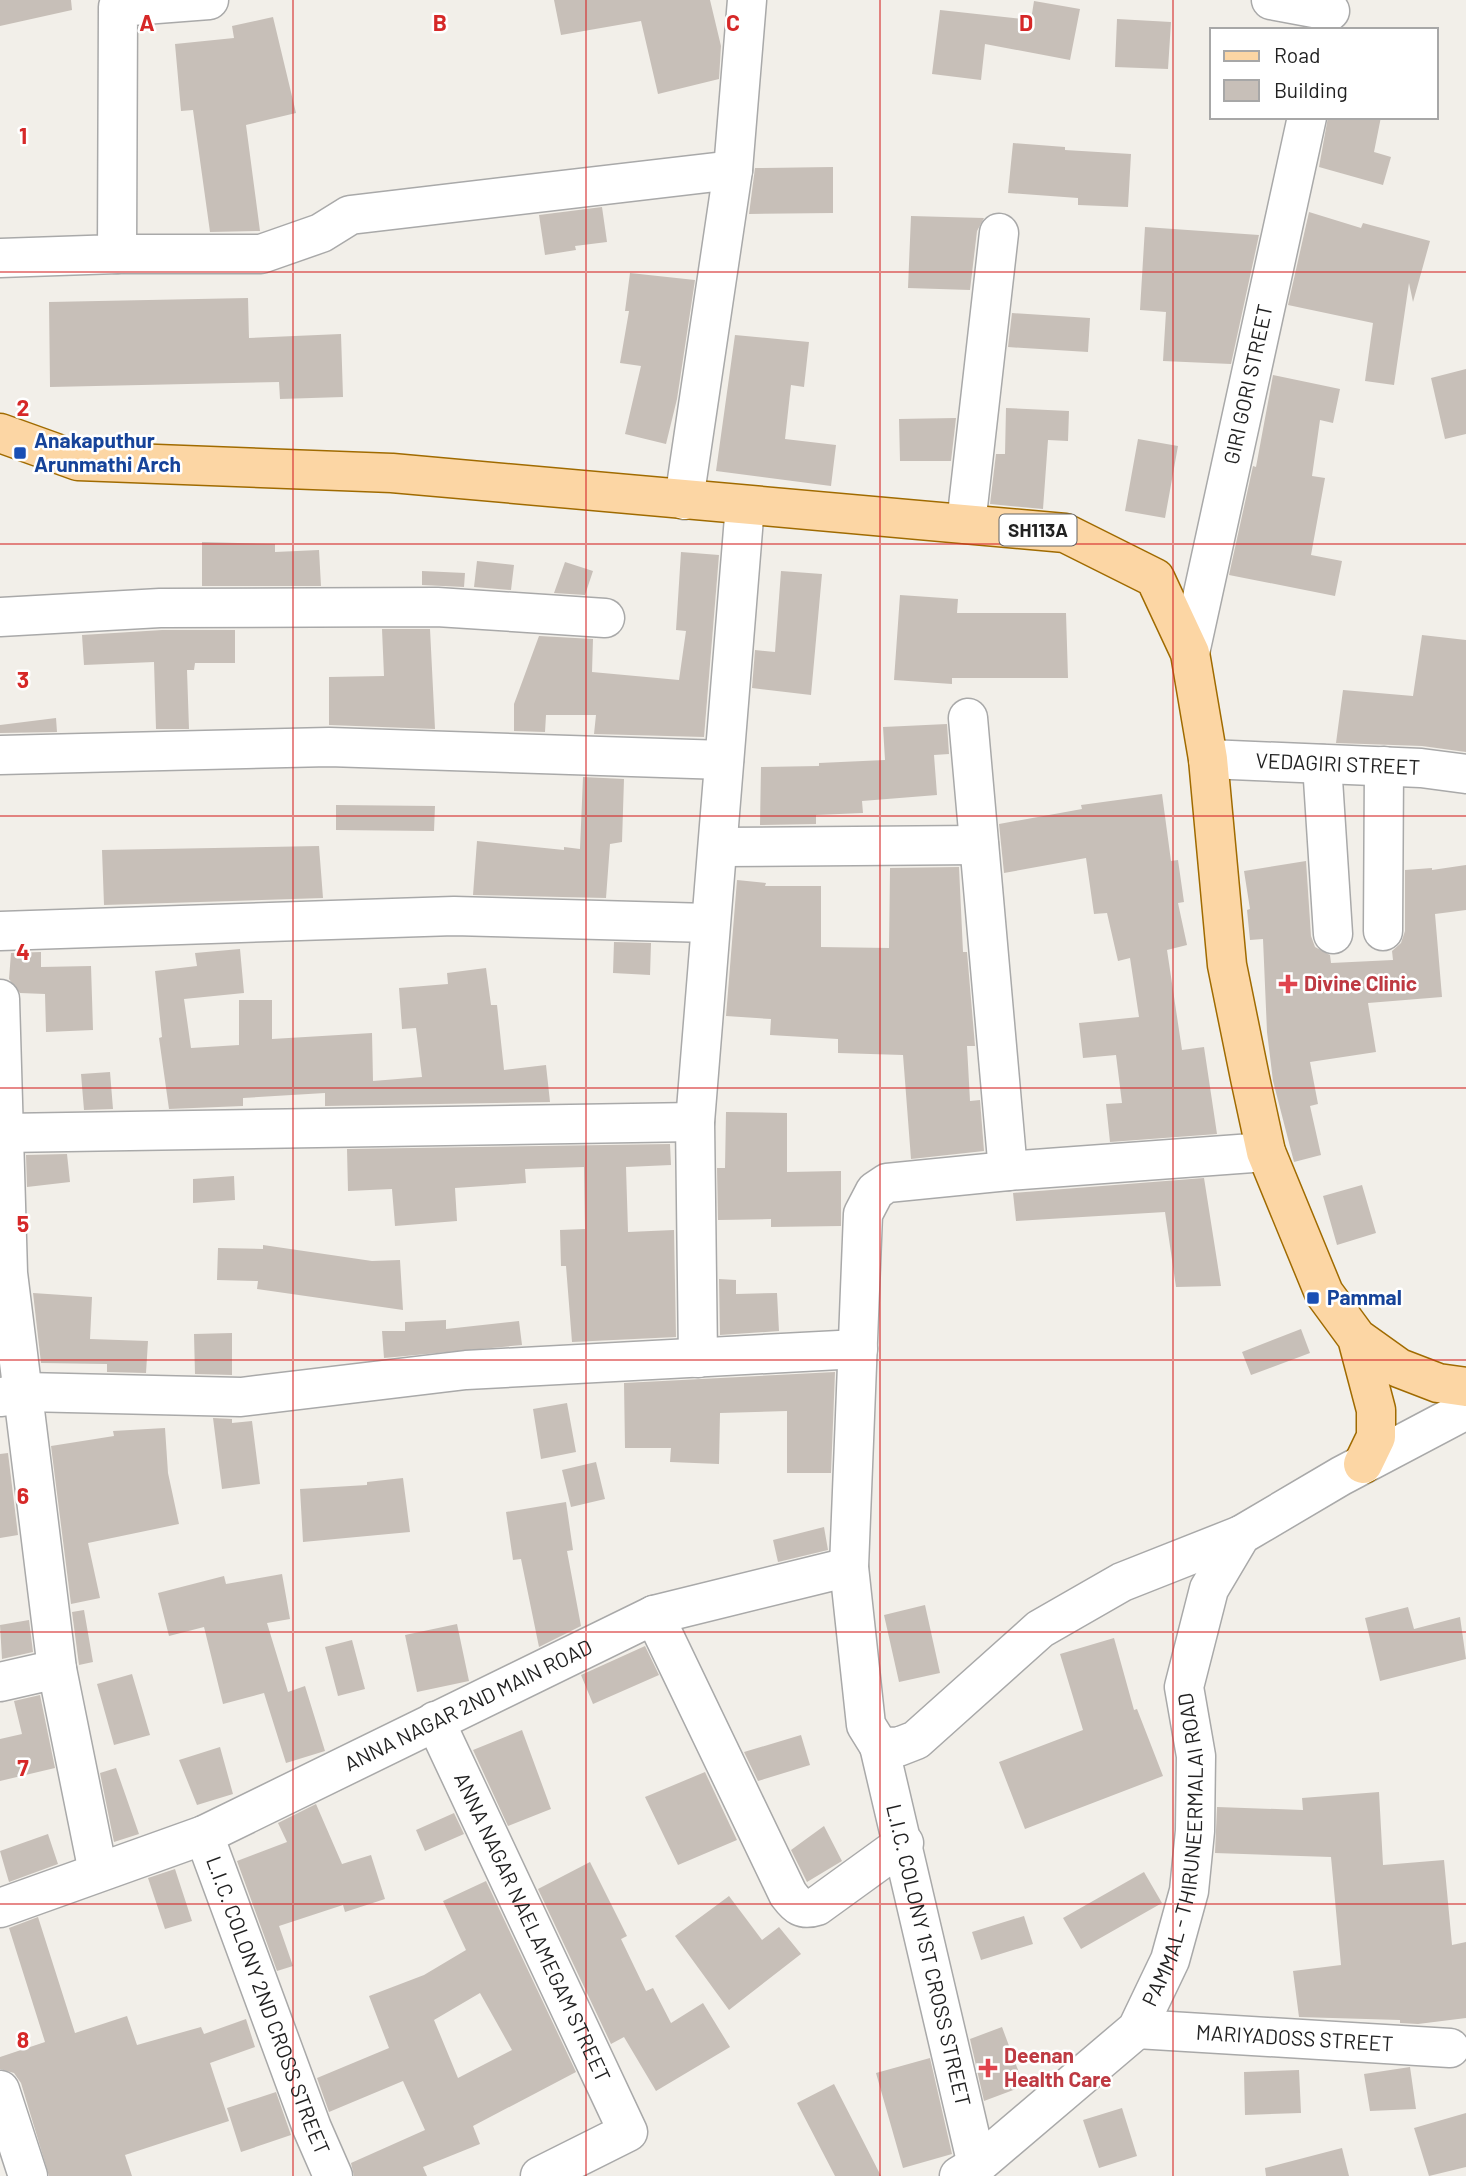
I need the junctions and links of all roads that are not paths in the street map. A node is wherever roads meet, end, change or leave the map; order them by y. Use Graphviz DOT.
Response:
graph roads {
  1 [pos="209,0"];
  2 [pos="747,0"];
  3 [pos="1271,0"];
  4 [pos="118,4"];
  5 [pos="1329,14"];
  6 [pos="1307,119"];
  7 [pos="733,170"];
  8 [pos="999,233"];
  9 [pos="117,254"];
  10 [pos="0,258"];
  11 [pos="0,433"];
  12 [pos="684,500"];
  13 [pos="745,505"];
  14 [pos="966,524"];
  15 [pos="0,617"];
  16 [pos="604,618"];
  17 [pos="1190,653"];
  18 [pos="968,718"];
  19 [pos="0,755"];
  20 [pos="1208,759"];
  21 [pos="724,760"];
  22 [pos="1322,764"];
  23 [pos="1384,766"];
  24 [pos="1466,774"];
  25 [pos="979,845"];
  26 [pos="719,847"];
  27 [pos="709,923"];
  28 [pos="0,931"];
  29 [pos="1383,931"];
  30 [pos="1333,934"];
  31 [pos="0,999"];
  32 [pos="695,1122"];
  33 [pos="4,1133"];
  34 [pos="1266,1153"];
  35 [pos="1008,1171"];
  36 [pos="1357,1338"];
  37 [pos="858,1349"];
  38 [pos="698,1358"];
  39 [pos="1466,1387"];
  40 [pos="12,1395"];
  41 [pos="1466,1410"];
  42 [pos="1363,1464"];
  43 [pos="1241,1535"];
  44 [pos="849,1567"];
  45 [pos="654,1615"];
  46 [pos="57,1669"];
  47 [pos="0,1682"];
  48 [pos="435,1721"];
  49 [pos="879,1746"];
  50 [pos="204,1835"];
  51 [pos="904,1843"];
  52 [pos="98,1872"];
  53 [pos="0,1908"];
  54 [pos="1137,2029"];
  55 [pos="1450,2048"];
  56 [pos="0,2090"];
  57 [pos="968,2170"];
  58 [pos="28,2176"];
  59 [pos="333,2176"];
  60 [pos="540,2176"];
  1 -- 4 [label="street"];
  2 -- 7 [label="street"];
  3 -- 5 [label="street"];
  4 -- 9 [label="street"];
  6 -- 17 [label="street, GIRI GORI STREET"];
  7 -- 9 [label="street"];
  7 -- 12 [label="street"];
  8 -- 14 [label="street"];
  9 -- 10 [label="street"];
  11 -- 12 [label="main road, SH113A"];
  12 -- 13 [label="main road, SH113A"];
  13 -- 14 [label="main road, SH113A"];
  13 -- 21 [label="street"];
  14 -- 17 [label="main road, SH113A"];
  15 -- 16 [label="street"];
  17 -- 20 [label="main road, SH113A"];
  18 -- 25 [label="street"];
  19 -- 21 [label="street"];
  20 -- 22 [label="street, VEDAGIRI STREET"];
  20 -- 34 [label="main road, SH113A"];
  21 -- 26 [label="street"];
  22 -- 23 [label="street, VEDAGIRI STREET"];
  22 -- 30 [label="street"];
  23 -- 24 [label="street, VEDAGIRI STREET"];
  23 -- 29 [label="street"];
  25 -- 26 [label="street"];
  25 -- 35 [label="street"];
  26 -- 27 [label="street"];
  27 -- 28 [label="street"];
  27 -- 32 [label="street"];
  31 -- 33 [label="street"];
  32 -- 33 [label="street"];
  32 -- 38 [label="street"];
  33 -- 40 [label="street"];
  34 -- 35 [label="street"];
  34 -- 36 [label="main road, SH113A"];
  35 -- 37 [label="street, L.I.C. COLONY 1ST CROSS STREET"];
  36 -- 39 [label="main road, SH113A"];
  36 -- 42 [label="main road"];
  37 -- 38 [label="street"];
  37 -- 44 [label="street, L.I.C. COLONY 1ST CROSS STREET"];
  38 -- 40 [label="street"];
  40 -- 46 [label="street"];
  41 -- 42 [label="street, PAMMAL - THIRUNEERMALAI ROAD"];
  42 -- 43 [label="street, PAMMAL - THIRUNEERMALAI ROAD"];
  43 -- 49 [label="street"];
  43 -- 54 [label="street, PAMMAL - THIRUNEERMALAI ROAD"];
  44 -- 45 [label="street, ANNA NAGAR 2ND MAIN ROAD"];
  44 -- 49 [label="street, L.I.C. COLONY 1ST CROSS STREET"];
  45 -- 48 [label="street, ANNA NAGAR 2ND MAIN ROAD"];
  45 -- 51 [label="street"];
  46 -- 47 [label="street"];
  46 -- 52 [label="street"];
  48 -- 50 [label="street, ANNA NAGAR 2ND MAIN ROAD"];
  48 -- 60 [label="street, ANNA NAGAR NAELAMEGAM STREET"];
  49 -- 51 [label="street, L.I.C. COLONY 1ST CROSS STREET"];
  50 -- 52 [label="street, ANNA NAGAR 2ND MAIN ROAD"];
  50 -- 59 [label="street, L.I.C. COLONY 2ND CROSS STREET"];
  51 -- 57 [label="street, L.I.C. COLONY 1ST CROSS STREET"];
  52 -- 53 [label="street, ANNA NAGAR 2ND MAIN ROAD"];
  54 -- 55 [label="street, MARIYADOSS STREET"];
  54 -- 57 [label="street, PAMMAL - THIRUNEERMALAI ROAD"];
  56 -- 58 [label="street"];
}
